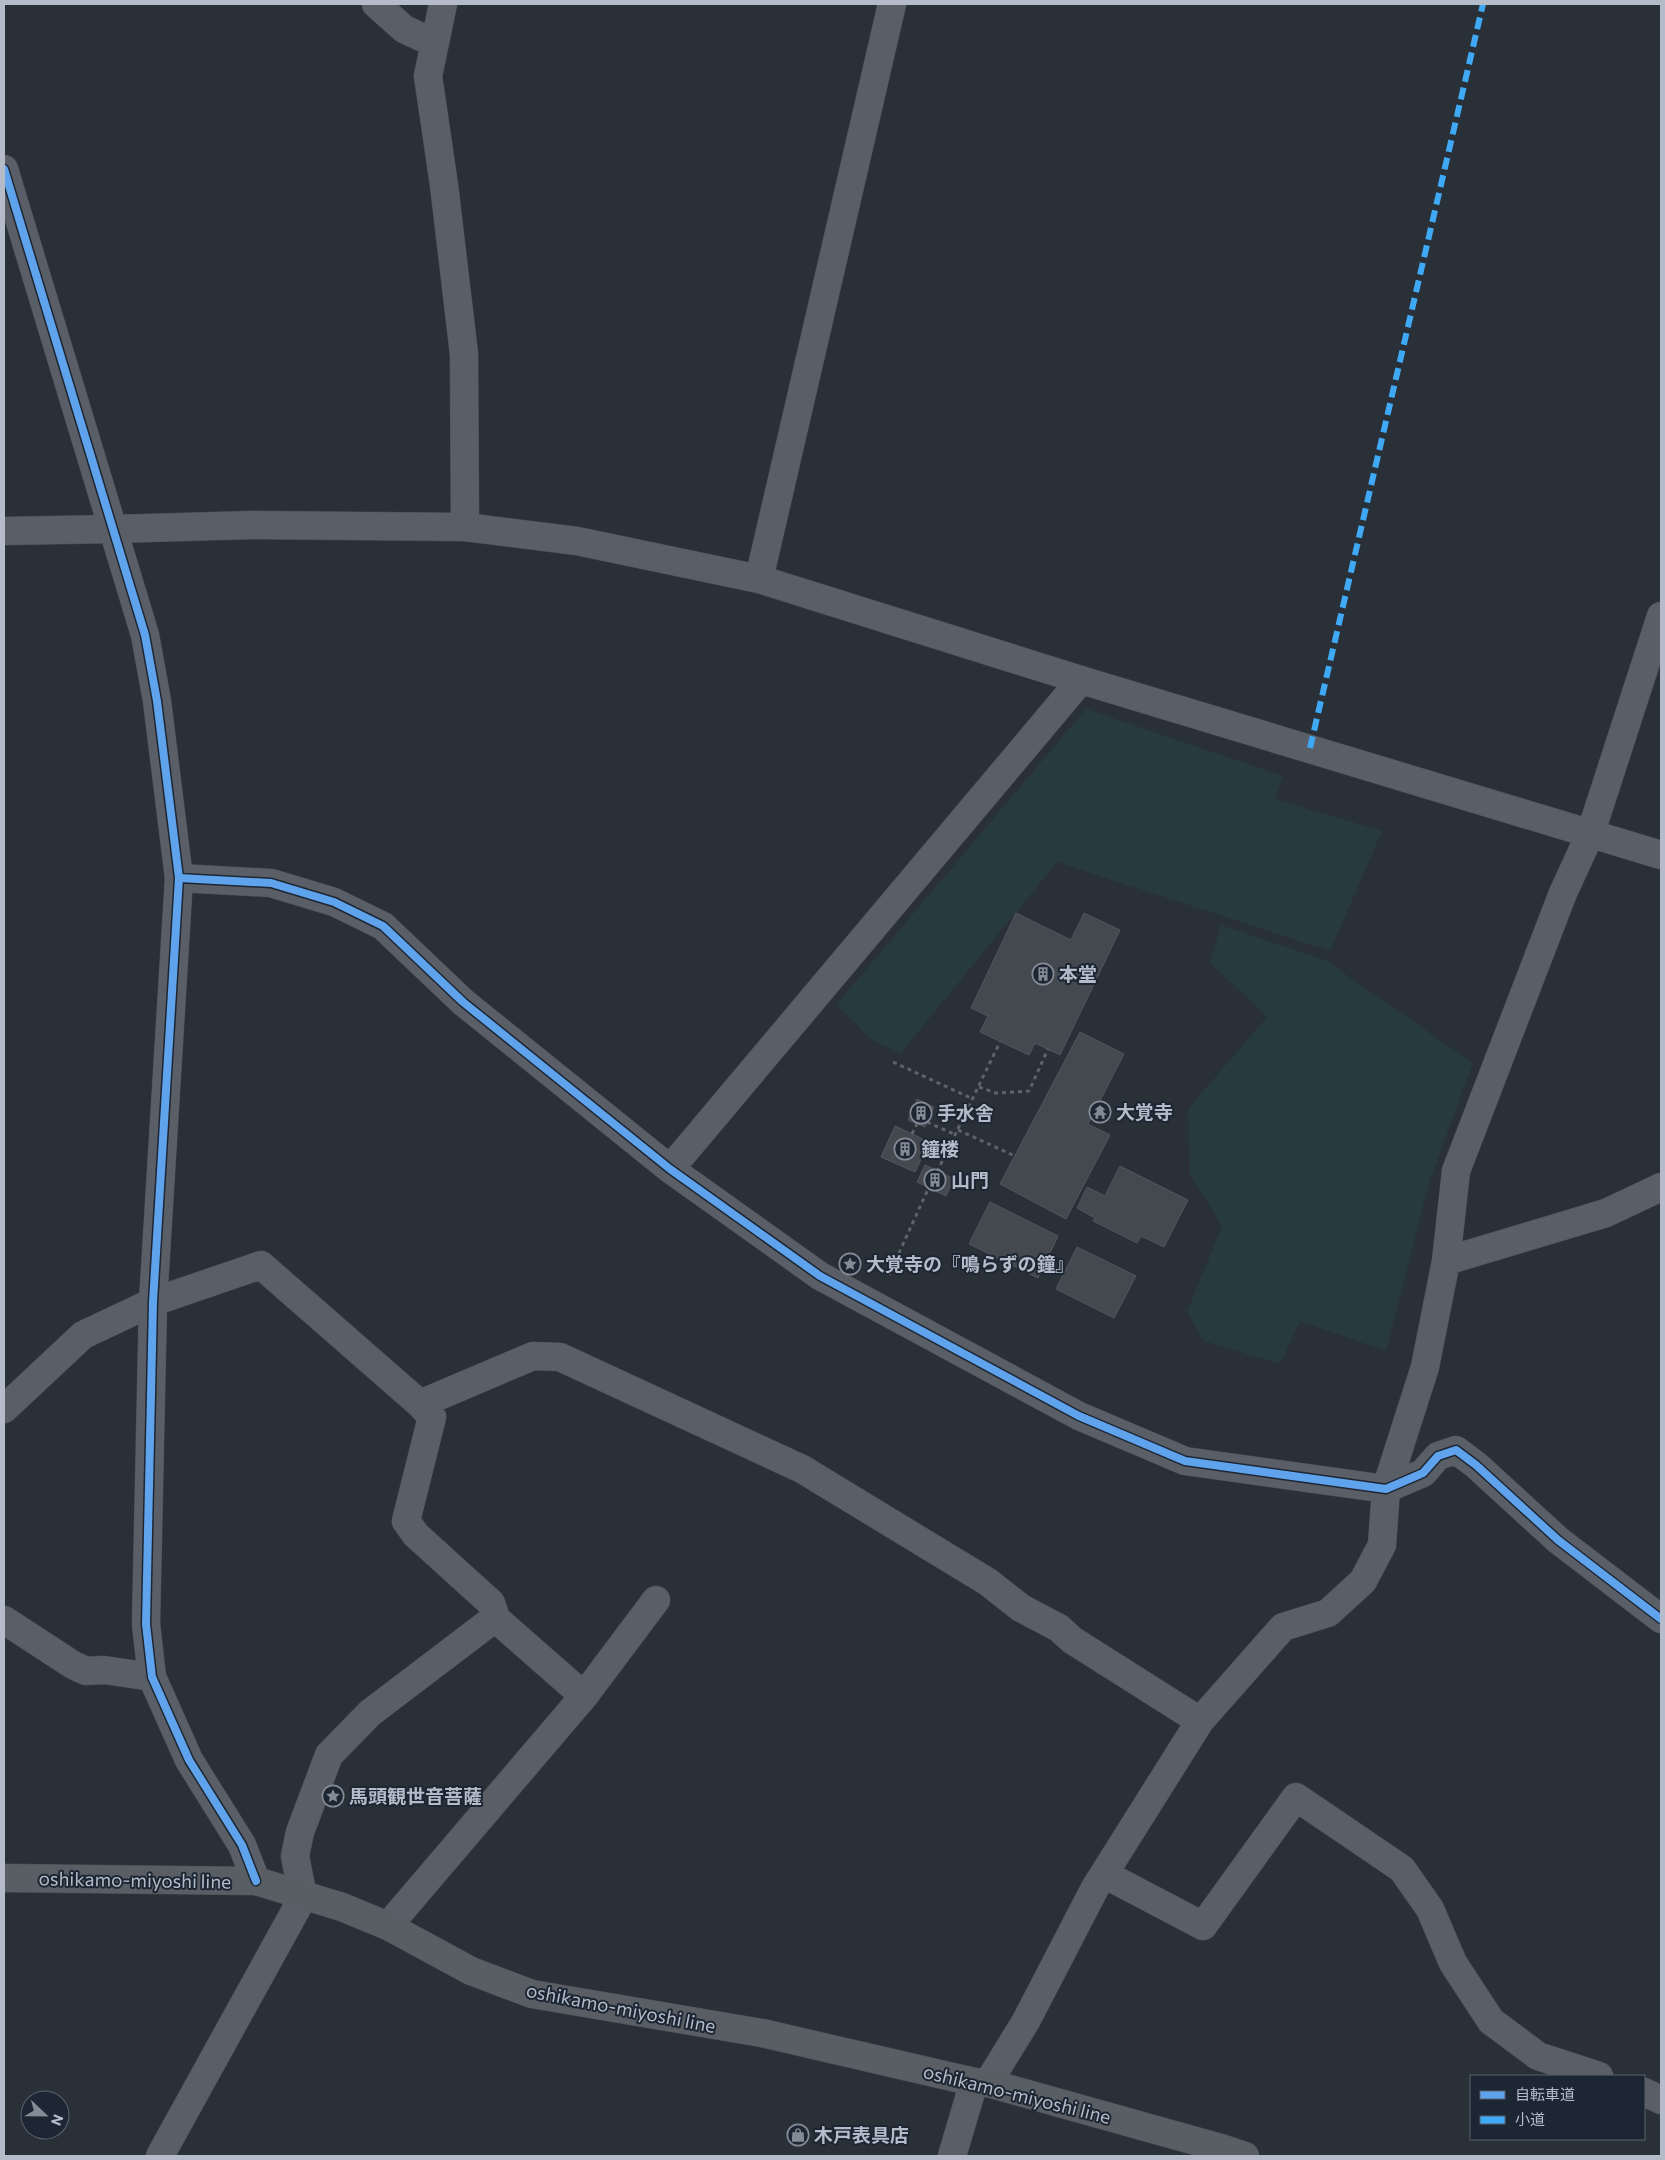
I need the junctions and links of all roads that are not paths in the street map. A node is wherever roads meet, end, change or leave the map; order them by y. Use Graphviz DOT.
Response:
graph roads {
  1 [pos="376,4"];
  2 [pos="443,4"];
  3 [pos="892,4"];
  4 [pos="434,43"];
  5 [pos="4,169"];
  6 [pos="465,527"];
  7 [pos="113,529"];
  8 [pos="4,531"];
  9 [pos="759,579"];
  10 [pos="1661,616"];
  11 [pos="1082,680"];
  12 [pos="1591,832"];
  13 [pos="1661,855"];
  14 [pos="179,878"];
  15 [pos="670,1169"];
  16 [pos="1661,1187"];
  17 [pos="1446,1261"];
  18 [pos="153,1302"];
  19 [pos="420,1404"];
  20 [pos="4,1409"];
  21 [pos="1386,1489"];
  22 [pos="656,1600"];
  23 [pos="496,1618"];
  24 [pos="1661,1619"];
  25 [pos="4,1620"];
  26 [pos="152,1677"];
  27 [pos="584,1696"];
  28 [pos="1200,1721"];
  29 [pos="1104,1874"];
  30 [pos="4,1878"];
  31 [pos="256,1881"];
  32 [pos="303,1897"];
  33 [pos="388,1926"];
  34 [pos="1596,2075"];
  35 [pos="981,2082"];
  36 [pos="1645,2092"];
  37 [pos="1661,2100"];
  38 [pos="160,2156"];
  39 [pos="952,2156"];
  40 [pos="1244,2156"];
  1 -- 4 [label="street"];
  2 -- 4 [label="street"];
  3 -- 9 [label="street"];
  4 -- 6 [label="street"];
  5 -- 7 [label="street"];
  6 -- 7 [label="street"];
  6 -- 9 [label="street"];
  7 -- 8 [label="street"];
  7 -- 14 [label="street"];
  9 -- 11 [label="street"];
  10 -- 12 [label="street"];
  11 -- 12 [label="street"];
  11 -- 15 [label="street"];
  12 -- 13 [label="street"];
  12 -- 17 [label="street"];
  14 -- 15 [label="street"];
  14 -- 18 [label="street"];
  15 -- 21 [label="street"];
  16 -- 17 [label="street"];
  17 -- 21 [label="street"];
  18 -- 19 [label="street"];
  18 -- 20 [label="street"];
  18 -- 26 [label="street"];
  19 -- 23 [label="street"];
  19 -- 28 [label="street"];
  21 -- 24 [label="street"];
  21 -- 28 [label="street"];
  22 -- 27 [label="street"];
  23 -- 27 [label="street"];
  23 -- 32 [label="street"];
  25 -- 26 [label="street"];
  26 -- 31 [label="street"];
  27 -- 33 [label="street"];
  28 -- 29 [label="street"];
  29 -- 34 [label="street"];
  29 -- 35 [label="street"];
  30 -- 31 [label="main road, oshikamo-miyoshi line"];
  31 -- 32 [label="main road, oshikamo-miyoshi line"];
  32 -- 33 [label="main road, oshikamo-miyoshi line"];
  32 -- 38 [label="street"];
  33 -- 35 [label="main road, oshikamo-miyoshi line"];
  35 -- 39 [label="street"];
  35 -- 40 [label="main road, oshikamo-miyoshi line"];
  36 -- 37 [label="street"];
}
